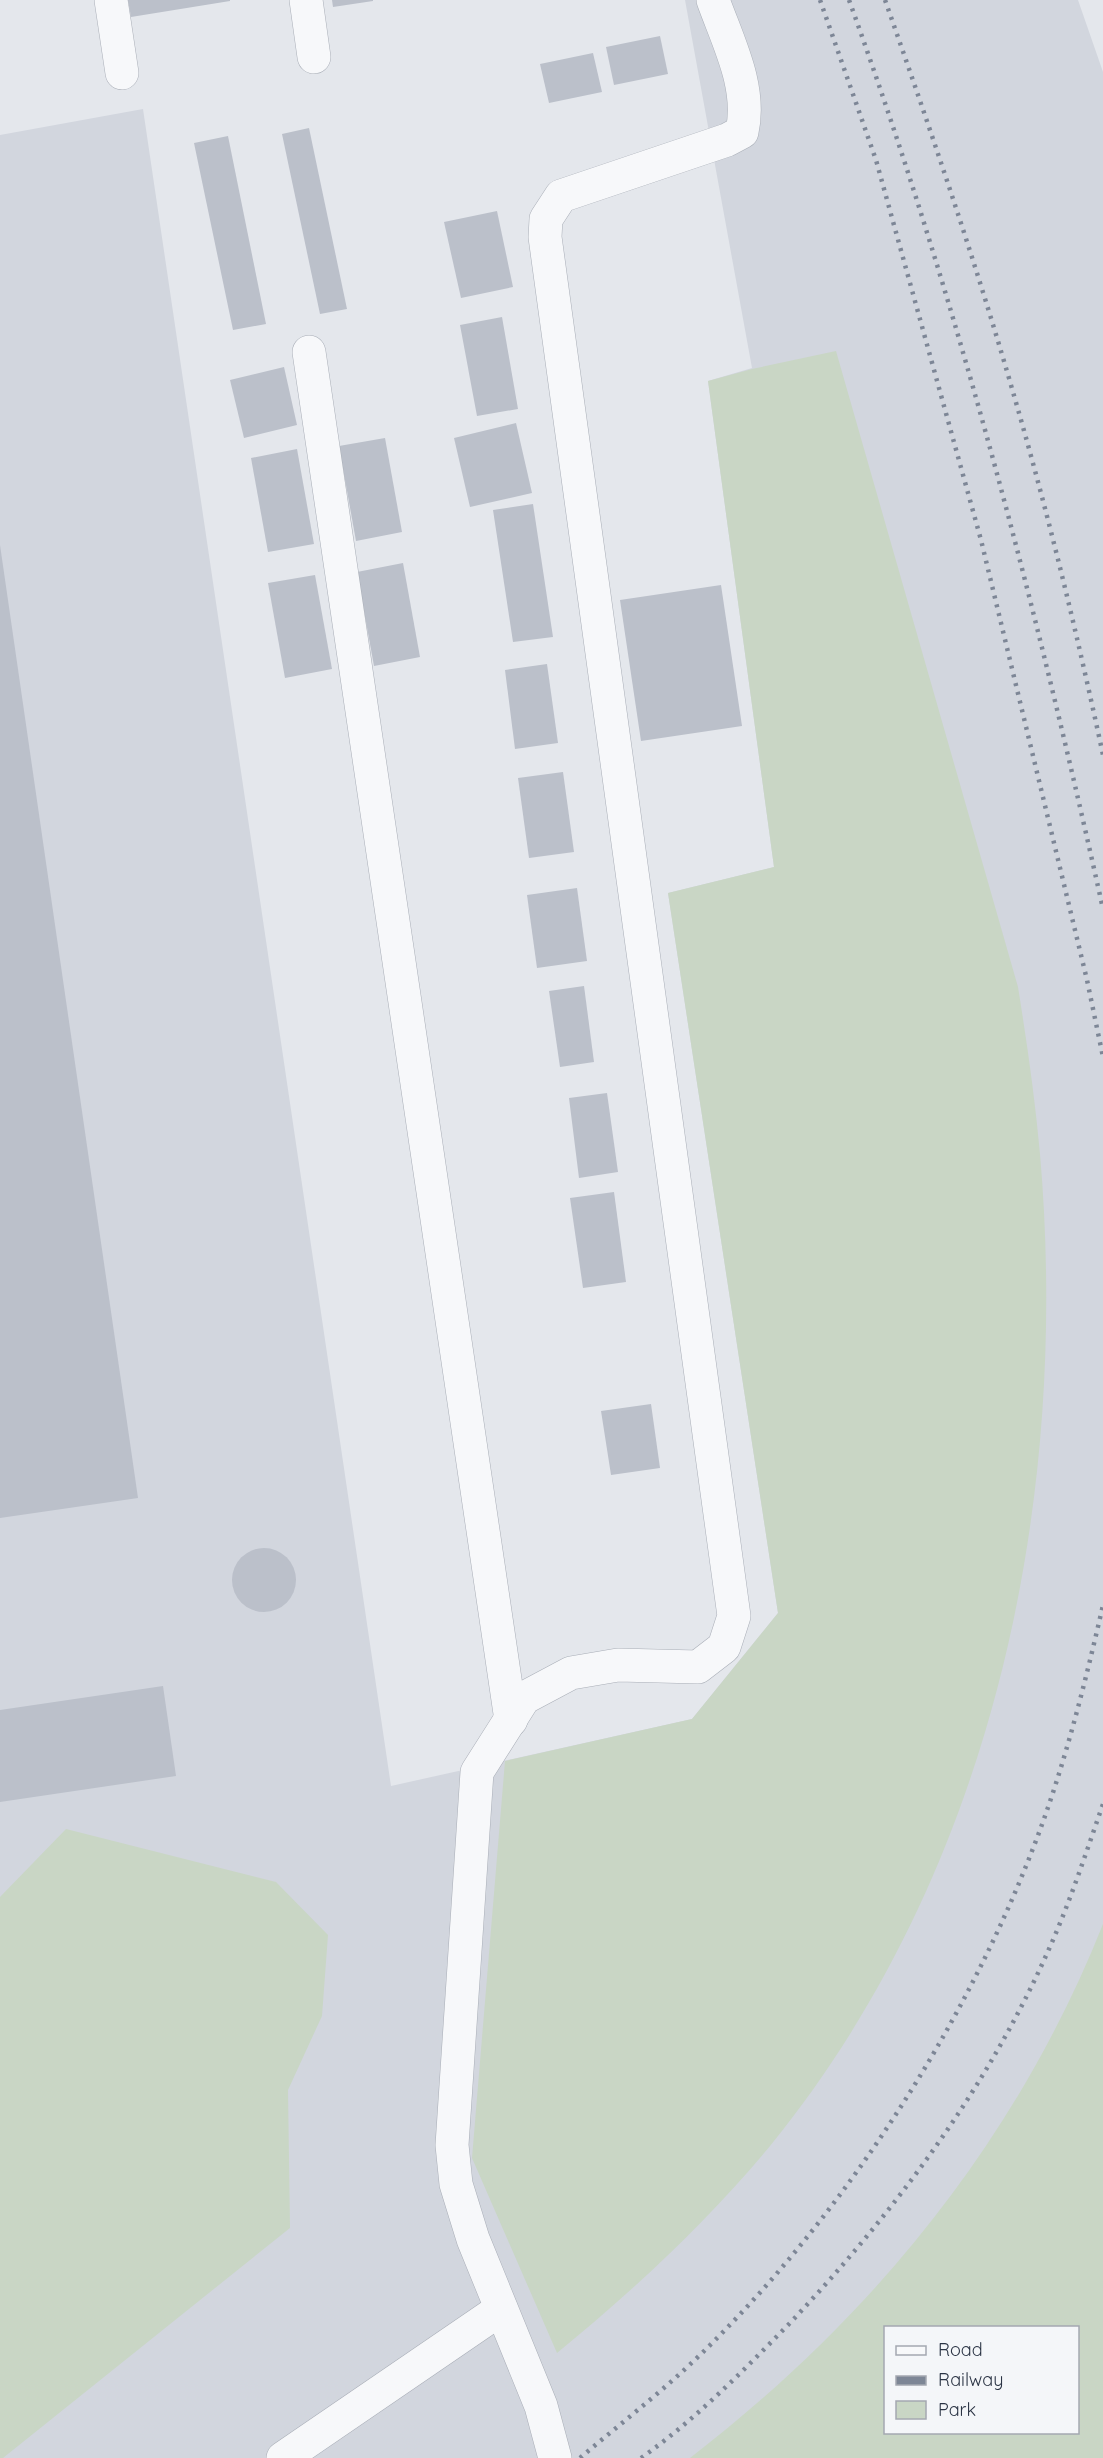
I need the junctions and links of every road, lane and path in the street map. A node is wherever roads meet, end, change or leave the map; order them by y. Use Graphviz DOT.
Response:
graph roads {
  1 [pos="111,0"];
  2 [pos="306,0"];
  3 [pos="713,0"];
  4 [pos="314,57"];
  5 [pos="122,73"];
  6 [pos="309,352"];
  7 [pos="510,1720"];
  8 [pos="501,2309"];
  9 [pos="283,2458"];
  10 [pos="555,2458"];
  1 -- 5 [label="lane"];
  2 -- 4 [label="lane"];
  3 -- 7 [label="lane"];
  6 -- 7 [label="lane"];
  7 -- 8 [label="lane"];
  8 -- 9 [label="lane"];
  8 -- 10 [label="lane"];
}
